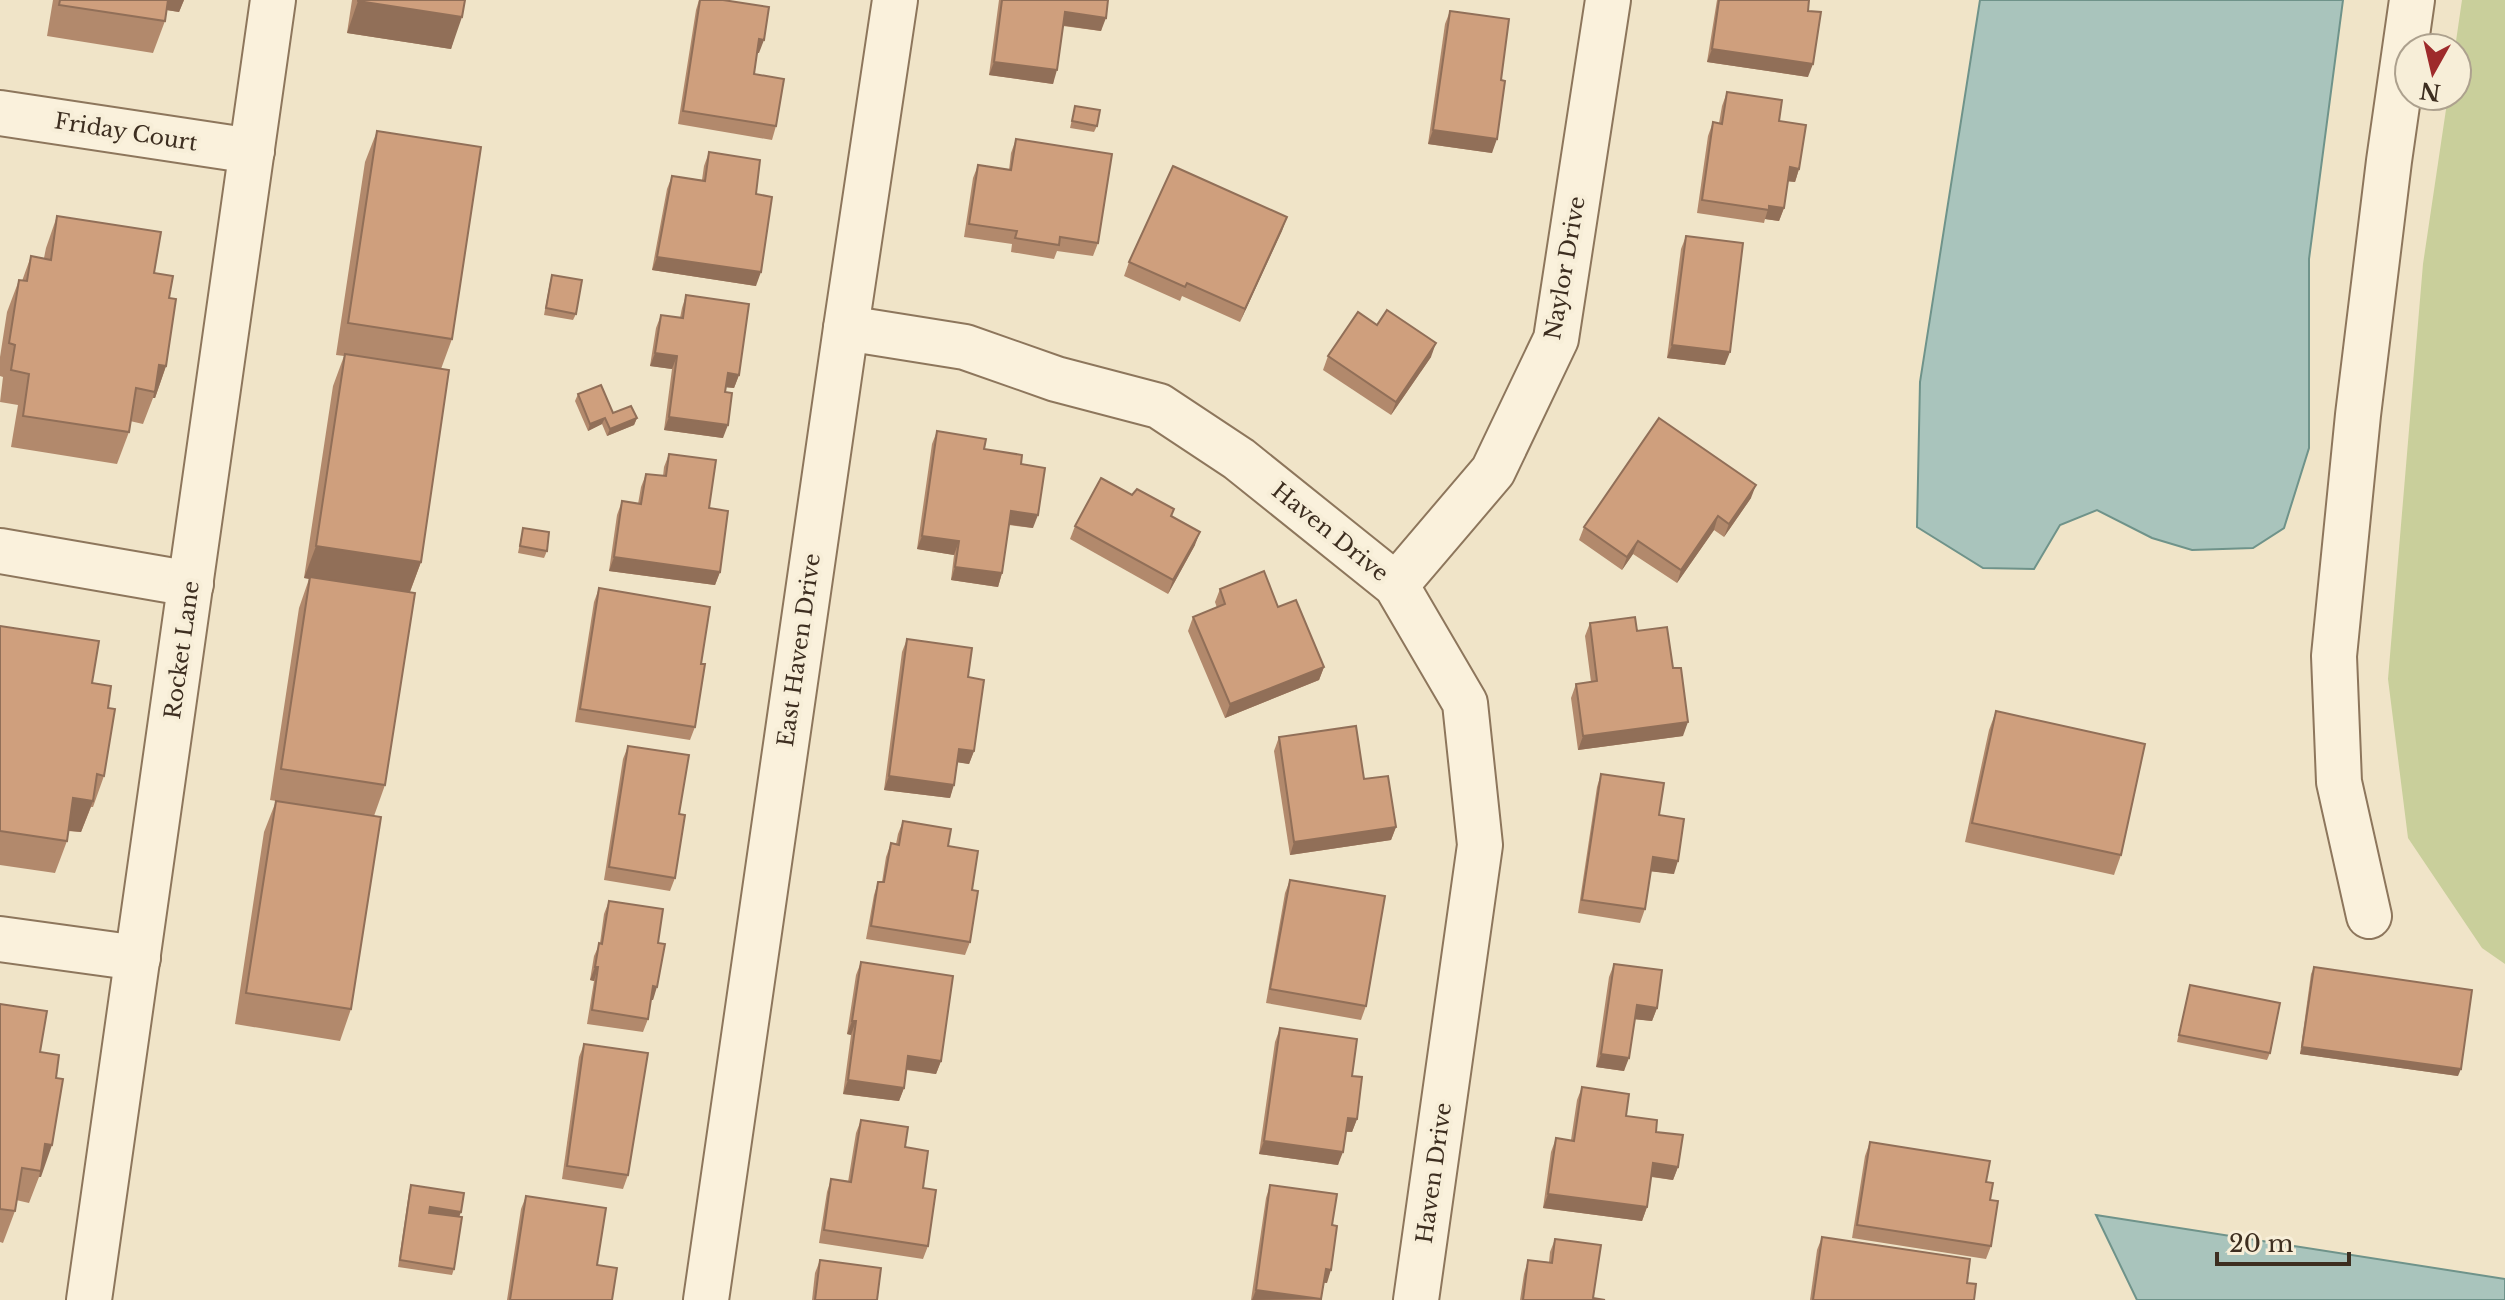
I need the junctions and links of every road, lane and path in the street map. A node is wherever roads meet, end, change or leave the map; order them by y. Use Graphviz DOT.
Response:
graph roads {
  1 [pos="273,0"];
  2 [pos="895,0"];
  3 [pos="1608,0"];
  4 [pos="2412,0"];
  5 [pos="0,113"];
  6 [pos="252,151"];
  7 [pos="846,328"];
  8 [pos="0,551"];
  9 [pos="191,584"];
  10 [pos="1396,585"];
  11 [pos="2369,916"];
  12 [pos="0,939"];
  13 [pos="138,958"];
  14 [pos="89,1300"];
  15 [pos="706,1300"];
  16 [pos="1416,1300"];
  1 -- 6 [label="street, Rocket Lane"];
  2 -- 7 [label="street, East Haven Drive"];
  3 -- 10 [label="street, Naylor Drive"];
  4 -- 11 [label="street"];
  5 -- 6 [label="street, Friday Court"];
  6 -- 9 [label="street, Rocket Lane"];
  7 -- 10 [label="street, Haven Drive"];
  7 -- 15 [label="street, East Haven Drive"];
  8 -- 9 [label="street"];
  9 -- 13 [label="street, Rocket Lane"];
  10 -- 16 [label="street, Haven Drive"];
  12 -- 13 [label="street"];
  13 -- 14 [label="street, Rocket Lane"];
}
